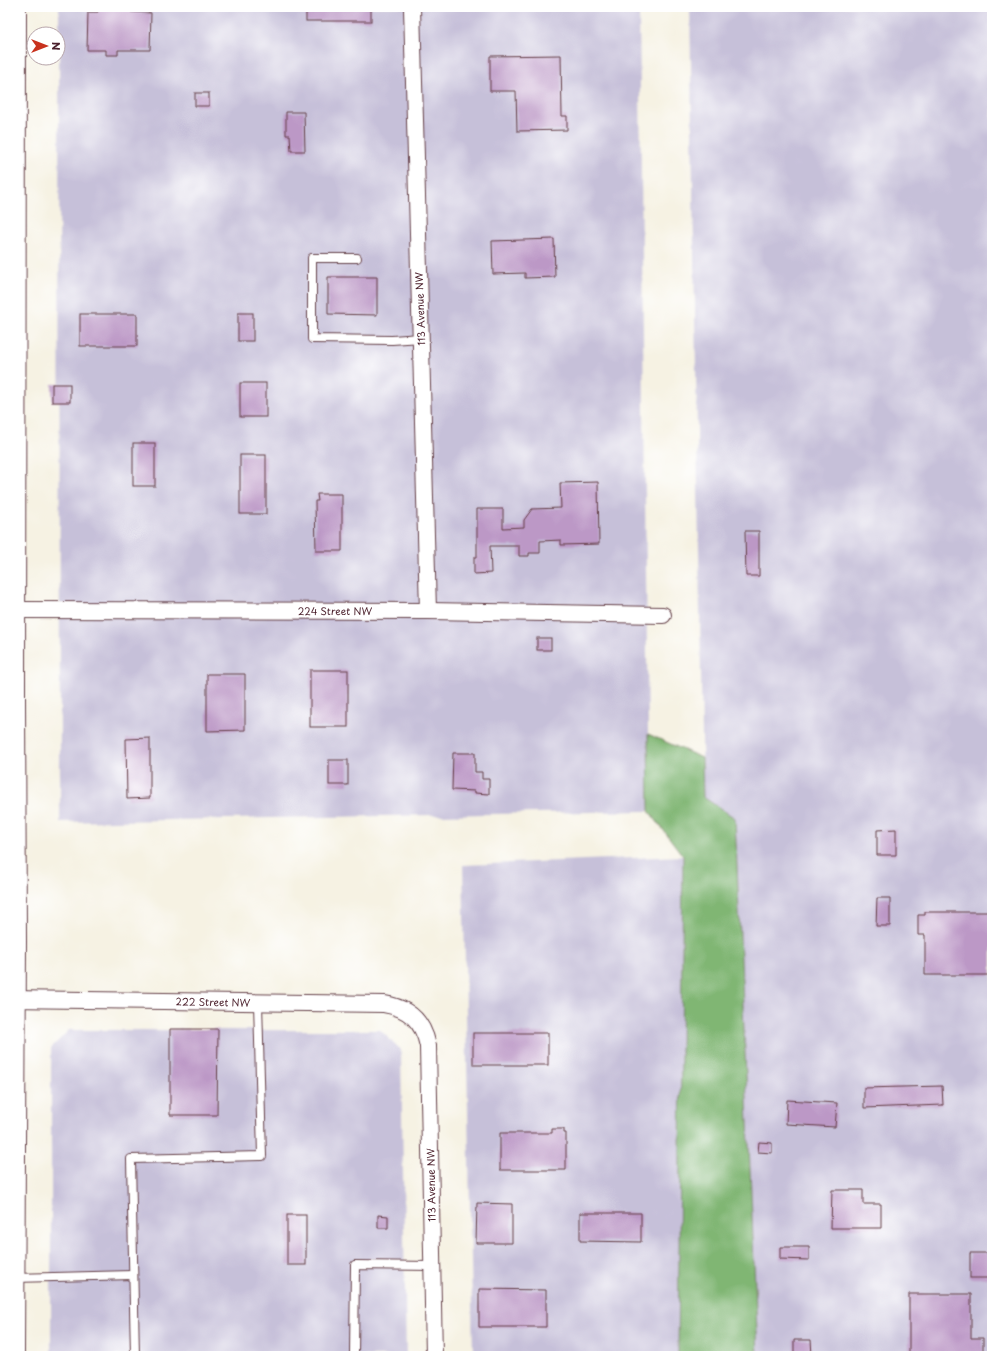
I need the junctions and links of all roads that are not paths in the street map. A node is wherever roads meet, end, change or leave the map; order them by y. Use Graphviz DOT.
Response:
graph roads {
  1 [pos="16,7"];
  2 [pos="412,7"];
  3 [pos="11,130"];
  4 [pos="357,258"];
  5 [pos="421,338"];
  6 [pos="11,610"];
  7 [pos="428,611"];
  8 [pos="663,615"];
  9 [pos="11,694"];
  10 [pos="12,940"];
  11 [pos="11,999"];
  12 [pos="258,1002"];
  13 [pos="415,1018"];
  14 [pos="11,1213"];
  15 [pos="432,1266"];
  16 [pos="133,1276"];
  17 [pos="14,1278"];
  18 [pos="14,1356"];
  19 [pos="135,1356"];
  20 [pos="354,1356"];
  21 [pos="434,1356"];
  1 -- 3 [label="street"];
  2 -- 5 [label="street, 113 Avenue NW"];
  3 -- 6 [label="street"];
  4 -- 5 [label="lane"];
  5 -- 7 [label="street, 113 Avenue NW"];
  6 -- 7 [label="street, 224 Street NW"];
  6 -- 9 [label="street"];
  7 -- 8 [label="street, 224 Street NW"];
  9 -- 10 [label="street"];
  10 -- 11 [label="street"];
  11 -- 12 [label="street, 222 Street NW"];
  11 -- 14 [label="street"];
  12 -- 13 [label="street, 222 Street NW"];
  12 -- 16 [label="lane"];
  13 -- 15 [label="street, 113 Avenue NW"];
  14 -- 17 [label="street"];
  15 -- 20 [label="lane"];
  15 -- 21 [label="street, 113 Avenue NW"];
  16 -- 17 [label="lane"];
  16 -- 19 [label="lane"];
  17 -- 18 [label="street"];
}
